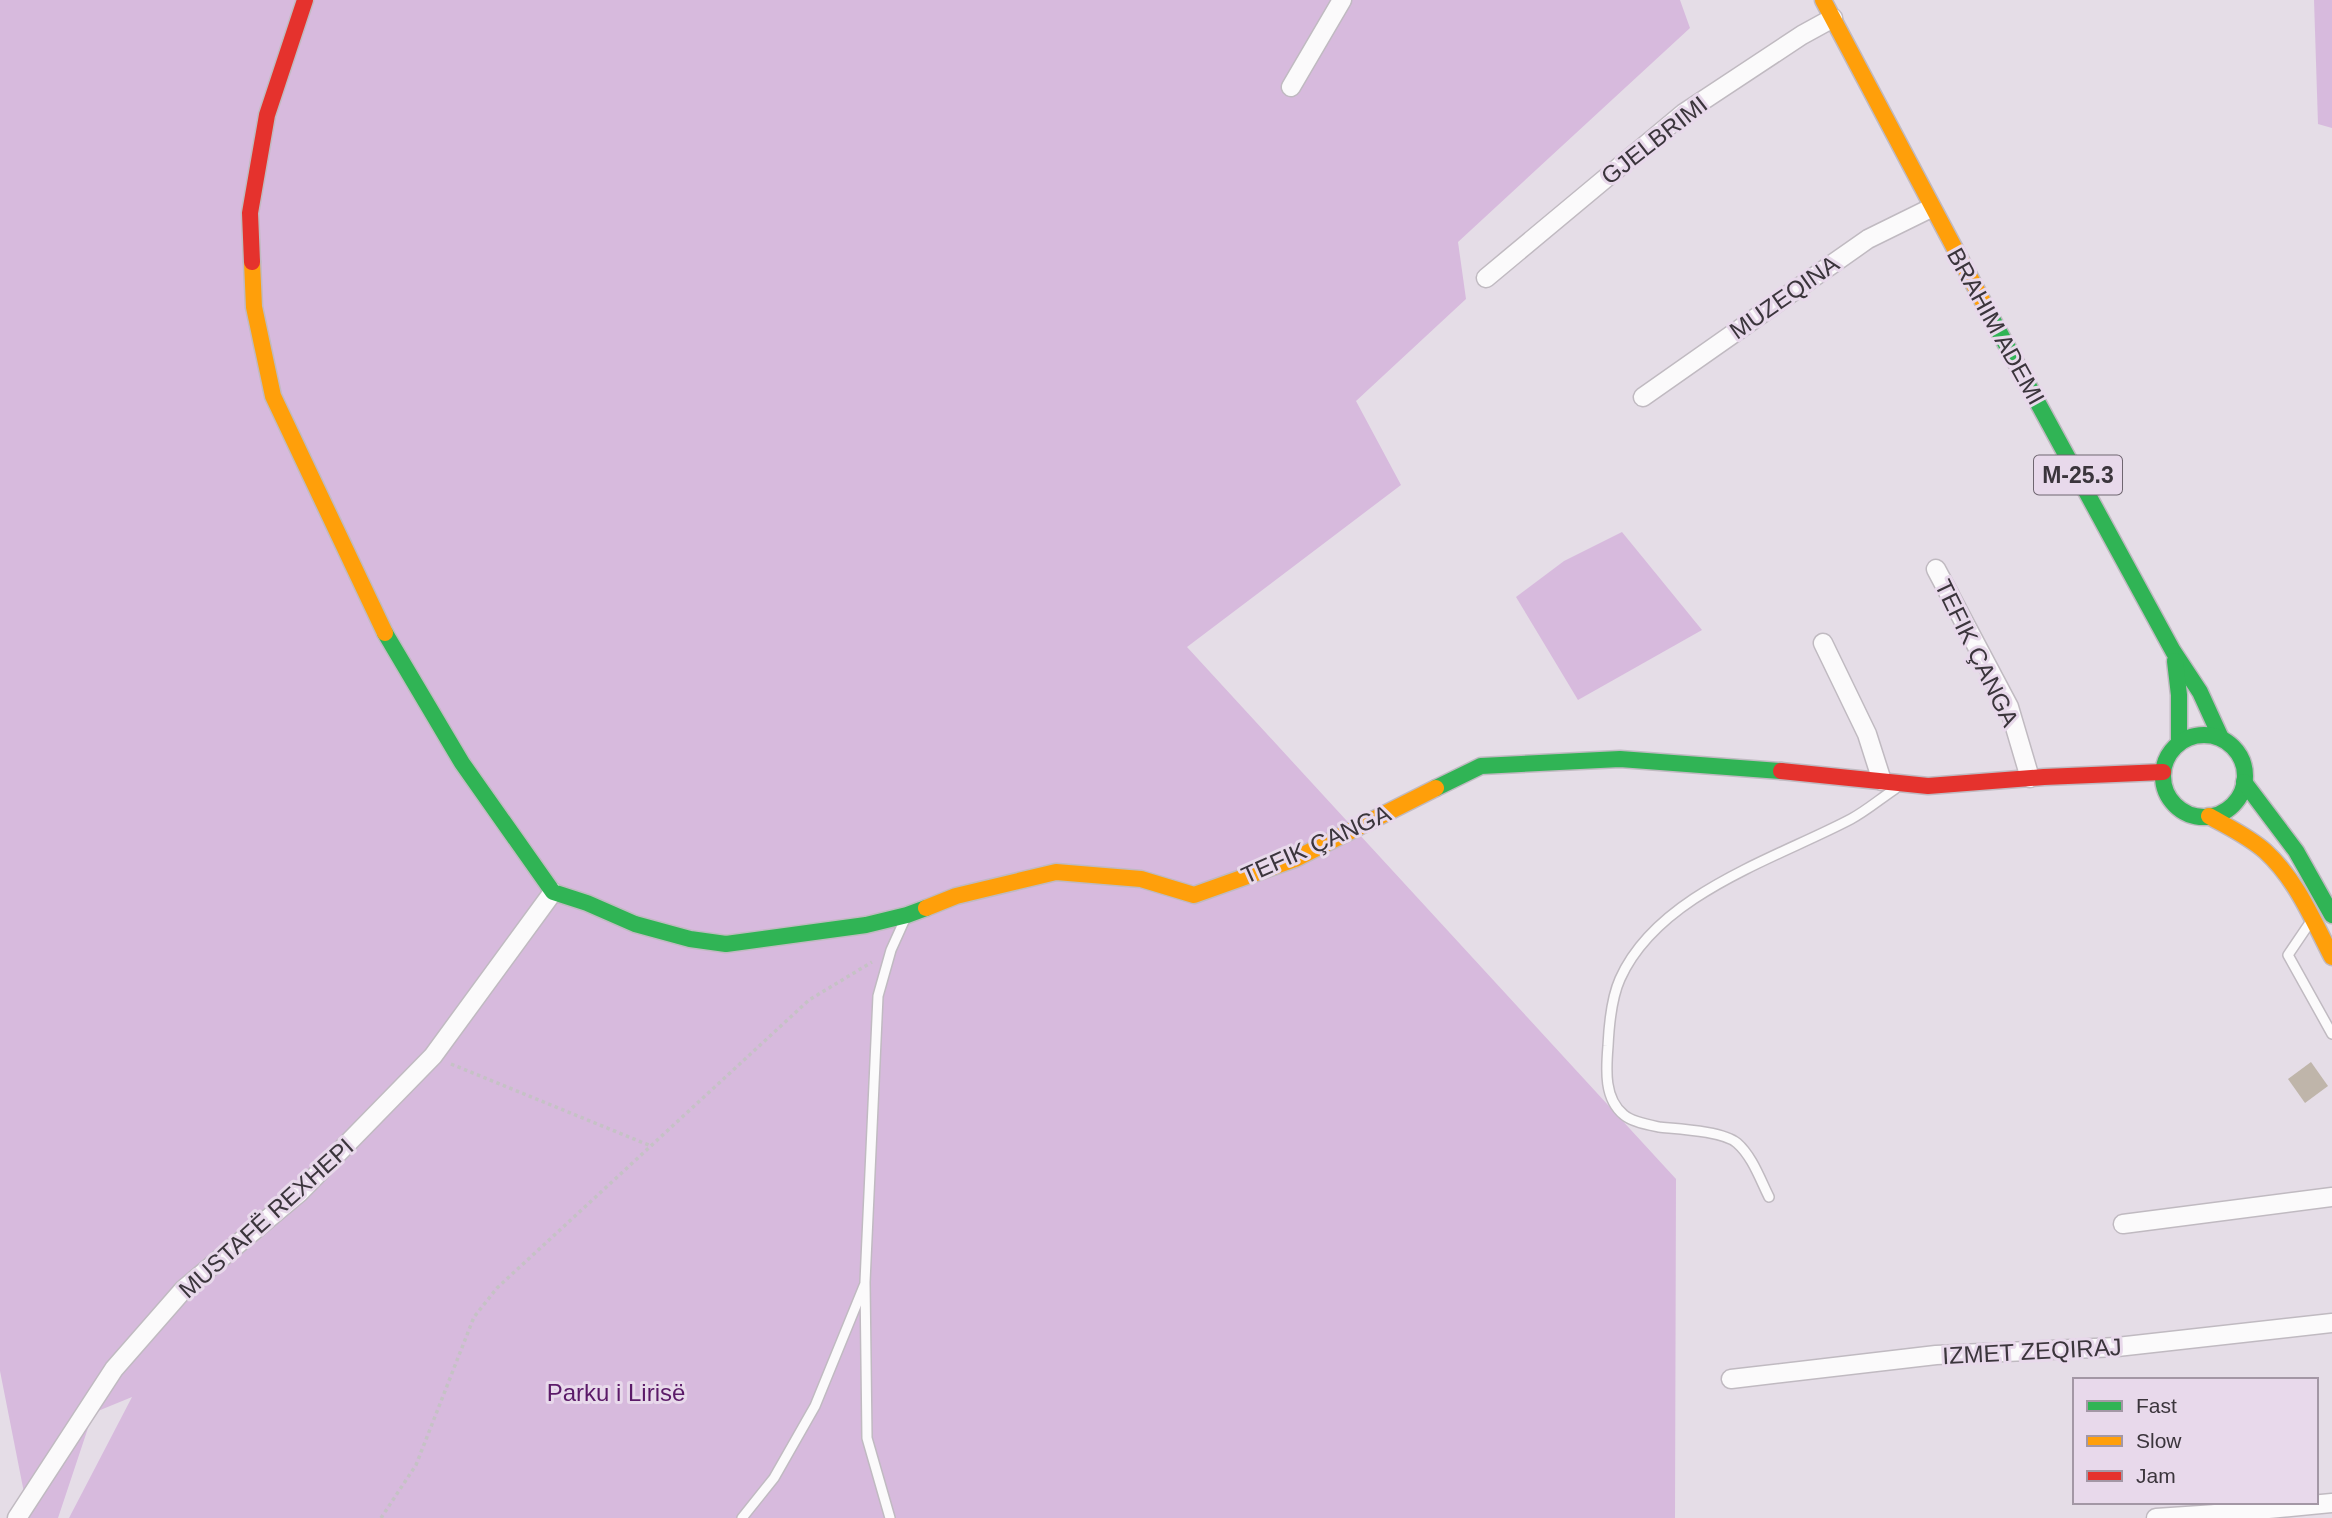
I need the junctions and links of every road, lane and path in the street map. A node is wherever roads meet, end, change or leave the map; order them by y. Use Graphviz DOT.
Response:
graph roads {
  1 [pos="305,0"];
  2 [pos="1342,0"];
  3 [pos="1823,0"];
  4 [pos="1833,18"];
  5 [pos="1292,87"];
  6 [pos="1931,208"];
  7 [pos="1486,278"];
  8 [pos="1643,397"];
  9 [pos="1936,569"];
  10 [pos="1823,643"];
  11 [pos="2173,651"];
  12 [pos="2221,738"];
  13 [pos="2179,743"];
  14 [pos="2163,772"];
  15 [pos="2030,778"];
  16 [pos="1882,782"];
  17 [pos="2244,782"];
  18 [pos="1902,783"];
  19 [pos="2209,816"];
  20 [pos="553,892"];
  21 [pos="907,915"];
  22 [pos="2332,915"];
  23 [pos="2312,920"];
  24 [pos="891,950"];
  25 [pos="2332,957"];
  26 [pos="2332,1034"];
  27 [pos="433,1056"];
  28 [pos="651,1146"];
  29 [pos="1769,1197"];
  30 [pos="2332,1197"];
  31 [pos="2123,1224"];
  32 [pos="865,1282"];
  33 [pos="2332,1323"];
  34 [pos="1731,1379"];
  35 [pos="2332,1503"];
  36 [pos="2217,1516"];
  37 [pos="16,1518"];
  38 [pos="380,1518"];
  39 [pos="742,1518"];
  40 [pos="890,1518"];
  41 [pos="2156,1518"];
  1 -- 20 [label="street"];
  2 -- 5 [label="street"];
  3 -- 4 [label="street, BRAHIM ADEMI / M-25.3"];
  4 -- 6 [label="street, BRAHIM ADEMI / M-25.3"];
  4 -- 7 [label="street, GJELBRIMI"];
  6 -- 8 [label="street, MUZEQINA"];
  6 -- 11 [label="street, BRAHIM ADEMI / M-25.3"];
  9 -- 15 [label="street, TEFIK ÇANGA"];
  10 -- 16 [label="street"];
  11 -- 12 [label="street, BRAHIM ADEMI / M-25.3"];
  11 -- 13 [label="street, BRAHIM ADEMI / M-25.3"];
  12 -- 13 [label="street"];
  12 -- 17 [label="street"];
  13 -- 14 [label="street"];
  14 -- 15 [label="street, TEFIK ÇANGA"];
  14 -- 19 [label="street"];
  15 -- 18 [label="street, TEFIK ÇANGA"];
  16 -- 18 [label="street, TEFIK ÇANGA"];
  16 -- 21 [label="street, TEFIK ÇANGA"];
  17 -- 19 [label="street"];
  17 -- 22 [label="street"];
  18 -- 29 [label="lane"];
  19 -- 23 [label="street"];
  20 -- 21 [label="street, TEFIK ÇANGA"];
  20 -- 27 [label="street, MUSTAFË REXHEPI"];
  21 -- 24 [label="lane"];
  23 -- 25 [label="street"];
  23 -- 26 [label="lane"];
  24 -- 28 [label="path"];
  24 -- 32 [label="lane"];
  27 -- 28 [label="path"];
  27 -- 37 [label="street, MUSTAFË REXHEPI"];
  28 -- 38 [label="path"];
  30 -- 31 [label="street"];
  32 -- 39 [label="lane"];
  32 -- 40 [label="lane"];
  33 -- 34 [label="street, IZMET ZEQIRAJ"];
  35 -- 36 [label="street"];
  36 -- 41 [label="street"];
}
